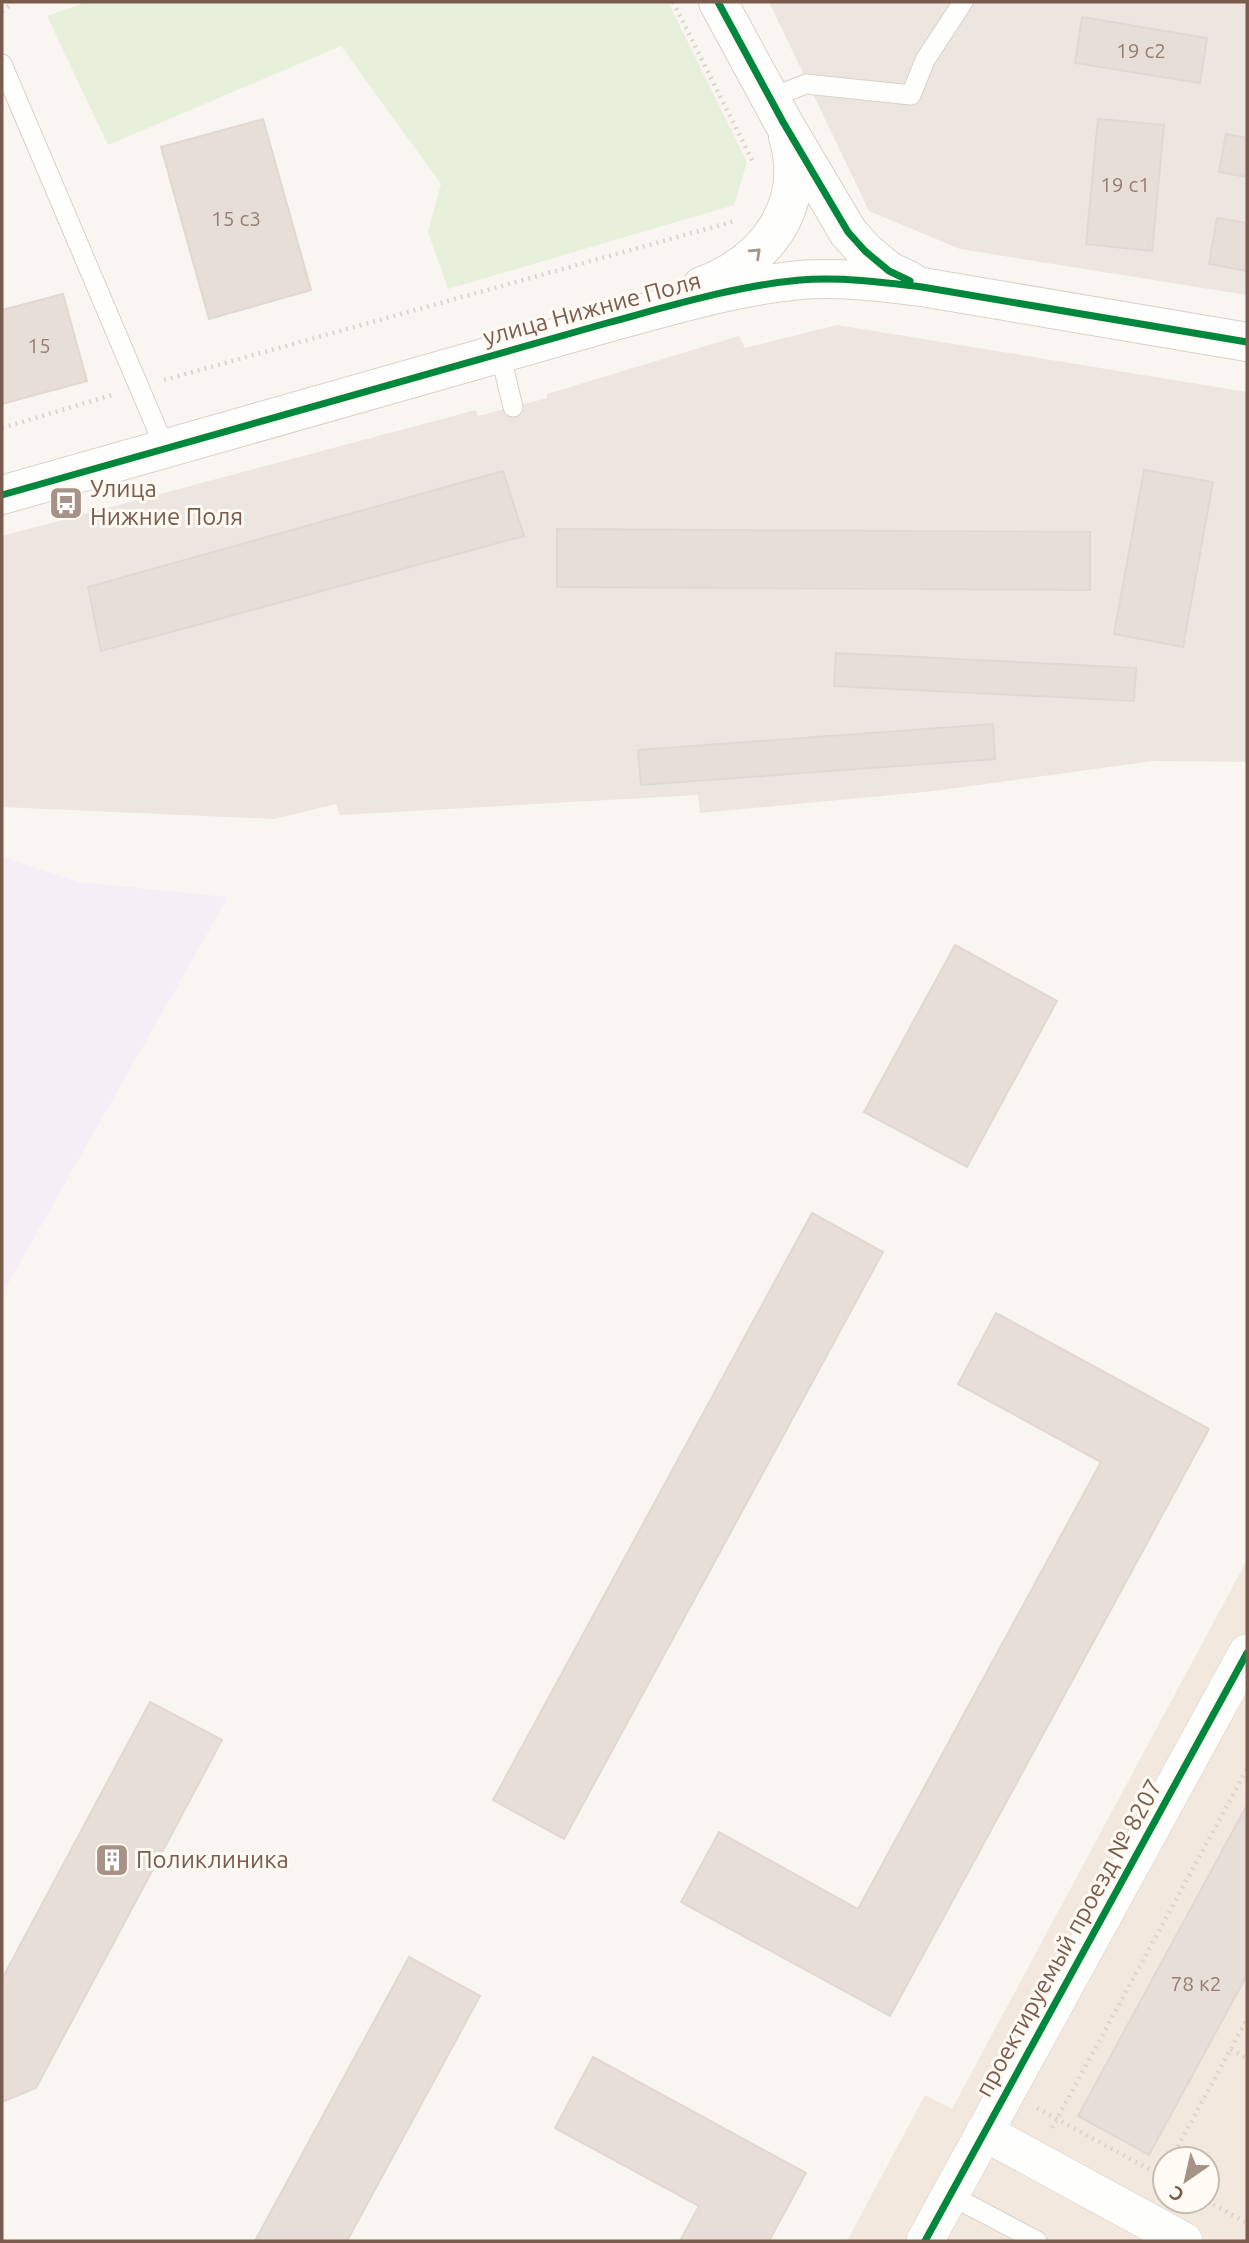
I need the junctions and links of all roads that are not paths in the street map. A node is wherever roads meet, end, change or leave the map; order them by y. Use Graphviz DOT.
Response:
graph roads {
  1 [pos="718,2"];
  2 [pos="963,2"];
  3 [pos="2,64"];
  4 [pos="777,110"];
  5 [pos="922,287"];
  6 [pos="607,323"];
  7 [pos="1247,342"];
  8 [pos="500,353"];
  9 [pos="513,407"];
  10 [pos="165,448"];
  11 [pos="2,495"];
  12 [pos="1247,1653"];
  13 [pos="984,2132"];
  14 [pos="950,2194"];
  15 [pos="925,2241"];
  16 [pos="1037,2241"];
  17 [pos="1184,2241"];
  1 -- 4 [label="main road"];
  2 -- 4 [label="lane"];
  3 -- 10 [label="lane"];
  4 -- 5 [label="main road"];
  6 -- 4 [label="main road, one-way"];
  5 -- 6 [label="main road, улица Нижние Поля"];
  5 -- 7 [label="main road, улица Нижние Поля"];
  6 -- 8 [label="main road, улица Нижние Поля"];
  8 -- 9 [label="lane"];
  8 -- 10 [label="main road, улица Нижние Поля"];
  10 -- 11 [label="main road, улица Нижние Поля"];
  12 -- 13 [label="street, проектируемый проезд № 8207"];
  13 -- 14 [label="street, проектируемый проезд № 8207"];
  13 -- 17 [label="street"];
  14 -- 15 [label="street, проектируемый проезд № 8207"];
  14 -- 16 [label="lane"];
}
